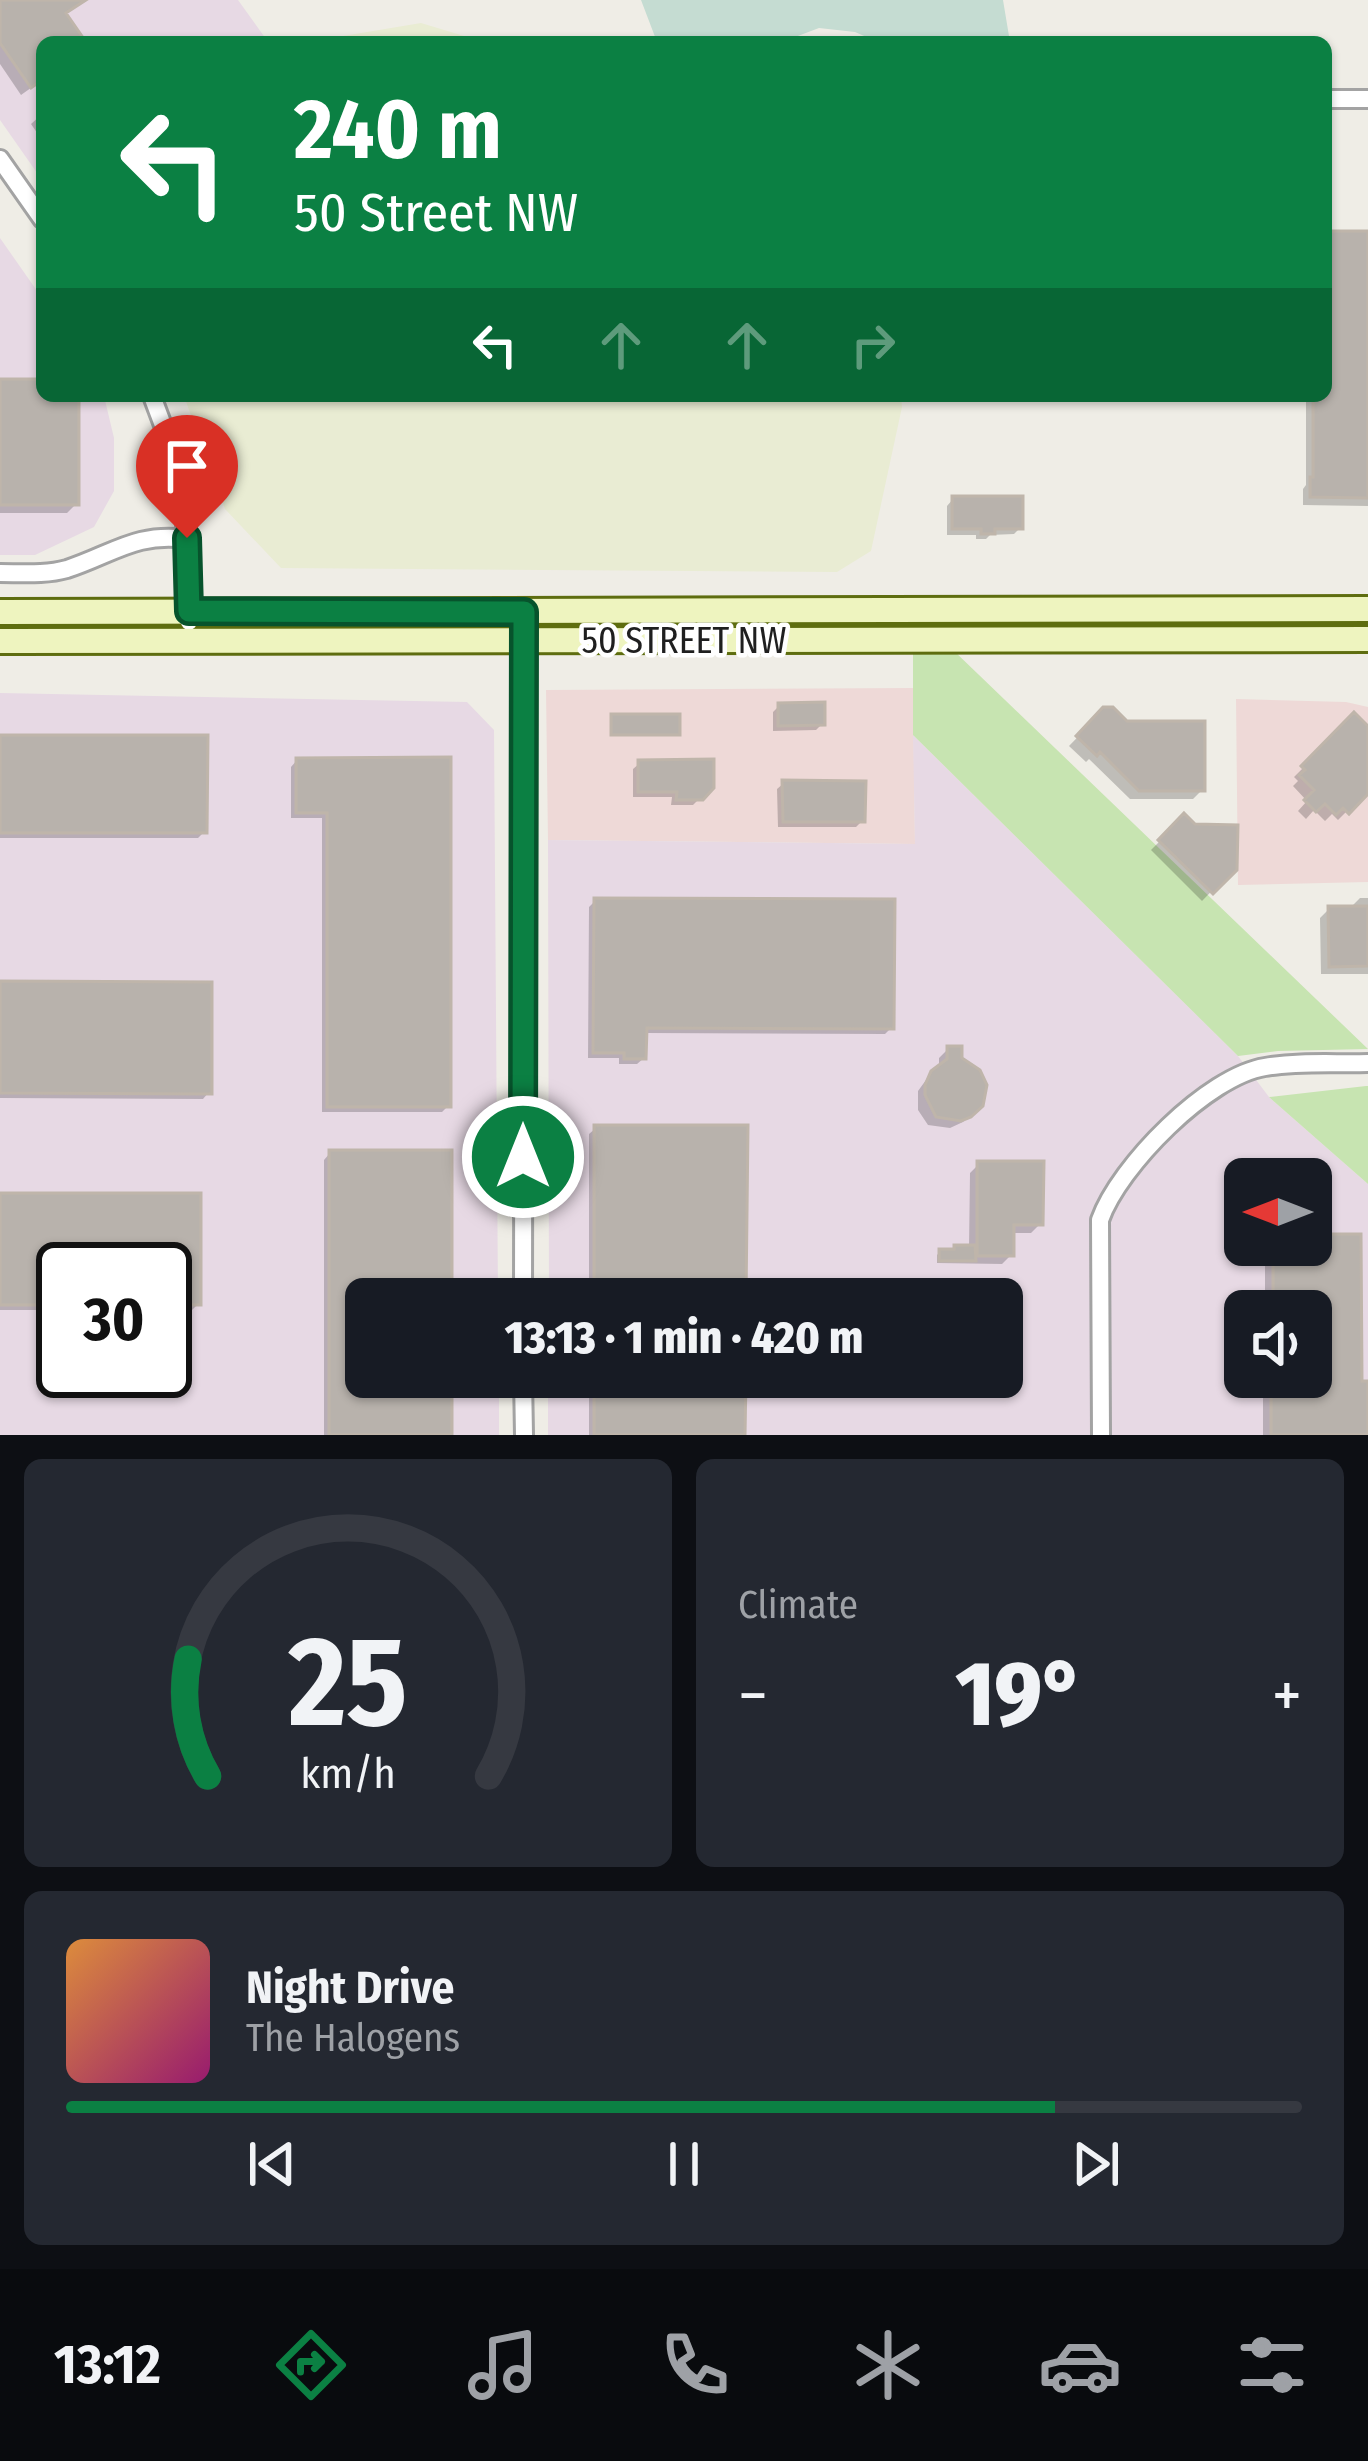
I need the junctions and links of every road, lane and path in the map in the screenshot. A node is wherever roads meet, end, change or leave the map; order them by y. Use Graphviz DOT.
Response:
graph roads {
  1 [pos="1332,99"];
  2 [pos="1368,99"];
  3 [pos="0,159"];
  4 [pos="36,210"];
  5 [pos="154,402"];
  6 [pos="187,538"];
  7 [pos="0,573"];
  8 [pos="1368,605"];
  9 [pos="189,611"];
  10 [pos="0,612"];
  11 [pos="524,612"];
  12 [pos="1329,639"];
  13 [pos="1368,639"];
  14 [pos="0,641"];
  15 [pos="188,641"];
  16 [pos="524,641"];
  17 [pos="1368,650"];
  18 [pos="1368,1063"];
  19 [pos="523,1278"];
  20 [pos="524,1398"];
  21 [pos="524,1435"];
  22 [pos="1101,1435"];
  1 -- 2 [label="street"];
  3 -- 4 [label="street"];
  5 -- 6 [label="street"];
  6 -- 7 [label="street"];
  6 -- 9 [label="street"];
  8 -- 11 [label="main road, 50 STREET NW"];
  9 -- 10 [label="main road, 50 STREET NW"];
  9 -- 11 [label="main road, 50 STREET NW"];
  9 -- 15 [label="street"];
  11 -- 16 [label="street"];
  12 -- 13 [label="main road, 50 STREET NW"];
  12 -- 16 [label="main road, 50 STREET NW"];
  12 -- 17 [label="main road"];
  14 -- 15 [label="main road, 50 STREET NW"];
  15 -- 16 [label="main road, 50 STREET NW"];
  16 -- 19 [label="street"];
  18 -- 22 [label="street"];
  20 -- 21 [label="street"];
}
